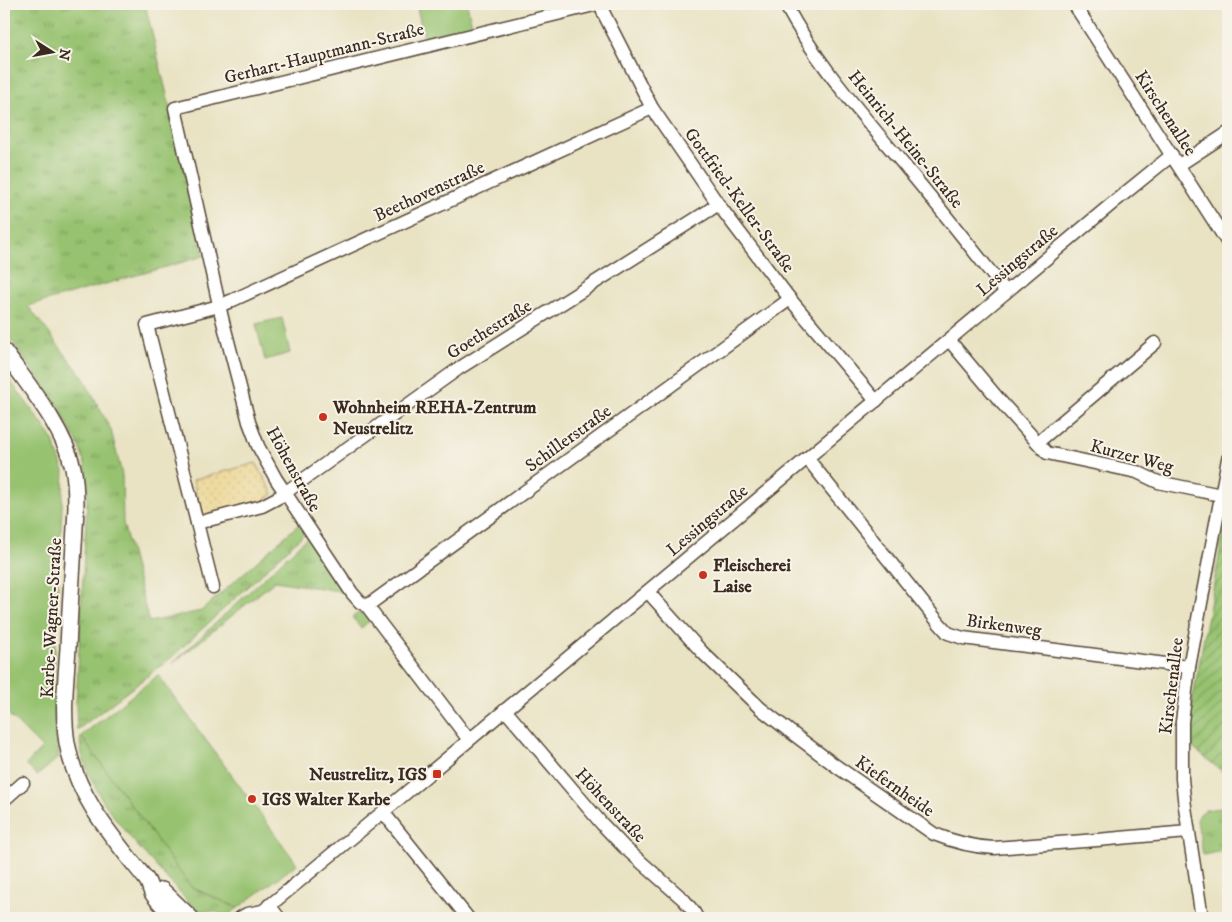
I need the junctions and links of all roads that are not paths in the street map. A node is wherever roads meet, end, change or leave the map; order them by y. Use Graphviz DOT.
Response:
graph roads {
  1 [pos="599,4"];
  2 [pos="785,4"];
  3 [pos="1074,4"];
  4 [pos="175,108"];
  5 [pos="652,108"];
  6 [pos="1228,133"];
  7 [pos="1175,160"];
  8 [pos="718,204"];
  9 [pos="1228,242"];
  10 [pos="1006,292"];
  11 [pos="790,299"];
  12 [pos="220,306"];
  13 [pos="948,340"];
  14 [pos="1155,343"];
  15 [pos="4,351"];
  16 [pos="876,401"];
  17 [pos="1038,442"];
  18 [pos="807,458"];
  19 [pos="1228,459"];
  20 [pos="285,492"];
  21 [pos="1221,495"];
  22 [pos="197,523"];
  23 [pos="213,587"];
  24 [pos="648,592"];
  25 [pos="367,606"];
  26 [pos="1189,667"];
  27 [pos="505,710"];
  28 [pos="469,740"];
  29 [pos="23,783"];
  30 [pos="4,800"];
  31 [pos="384,812"];
  32 [pos="1188,832"];
  33 [pos="148,882"];
  34 [pos="263,911"];
  35 [pos="175,918"];
  36 [pos="191,918"];
  37 [pos="240,918"];
  38 [pos="279,918"];
  39 [pos="468,918"];
  40 [pos="697,918"];
  41 [pos="1202,918"];
  1 -- 4 [label="street, Gerhart-Hauptmann-Straße"];
  1 -- 5 [label="street, Gottfried-Keller-Straße"];
  2 -- 10 [label="street, Heinrich-Heine-Straße"];
  3 -- 7 [label="street, Kirschenallee"];
  4 -- 12 [label="street, Höhenstraße"];
  5 -- 8 [label="street, Gottfried-Keller-Straße"];
  5 -- 12 [label="street, Beethovenstraße"];
  6 -- 7 [label="street, Lessingstraße"];
  7 -- 9 [label="street, Kirschenallee"];
  7 -- 10 [label="street, Lessingstraße"];
  8 -- 11 [label="street, Gottfried-Keller-Straße"];
  8 -- 20 [label="street, Goethestraße"];
  10 -- 13 [label="street, Lessingstraße"];
  11 -- 16 [label="street, Gottfried-Keller-Straße"];
  11 -- 25 [label="street, Schillerstraße"];
  12 -- 20 [label="street, Höhenstraße"];
  12 -- 22 [label="street, Beethovenstraße"];
  13 -- 16 [label="street, Lessingstraße"];
  13 -- 17 [label="street, Kurzer Weg"];
  14 -- 17 [label="street"];
  15 -- 33 [label="street, Karbe-Wagner-Straße"];
  16 -- 18 [label="street, Lessingstraße"];
  17 -- 21 [label="street, Kurzer Weg"];
  18 -- 24 [label="street, Lessingstraße"];
  18 -- 26 [label="street, Birkenweg"];
  19 -- 21 [label="street, Kirschenallee"];
  20 -- 22 [label="street, Goethestraße"];
  20 -- 25 [label="street, Höhenstraße"];
  21 -- 26 [label="street, Kirschenallee"];
  22 -- 23 [label="street"];
  24 -- 27 [label="street, Lessingstraße"];
  24 -- 32 [label="street, Kiefernheide"];
  25 -- 28 [label="street, Höhenstraße"];
  26 -- 32 [label="street, Kirschenallee"];
  27 -- 28 [label="street, Lessingstraße"];
  27 -- 40 [label="street, Höhenstraße"];
  28 -- 31 [label="street, Lessingstraße"];
  29 -- 30 [label="street"];
  31 -- 34 [label="street, Lessingstraße"];
  31 -- 39 [label="street"];
  32 -- 41 [label="street, Kirschenallee"];
  33 -- 35 [label="street, Karbe-Wagner-Straße"];
  33 -- 36 [label="street, Karbe-Wagner-Straße"];
  34 -- 37 [label="street, Lessingstraße"];
  34 -- 38 [label="street"];
}
